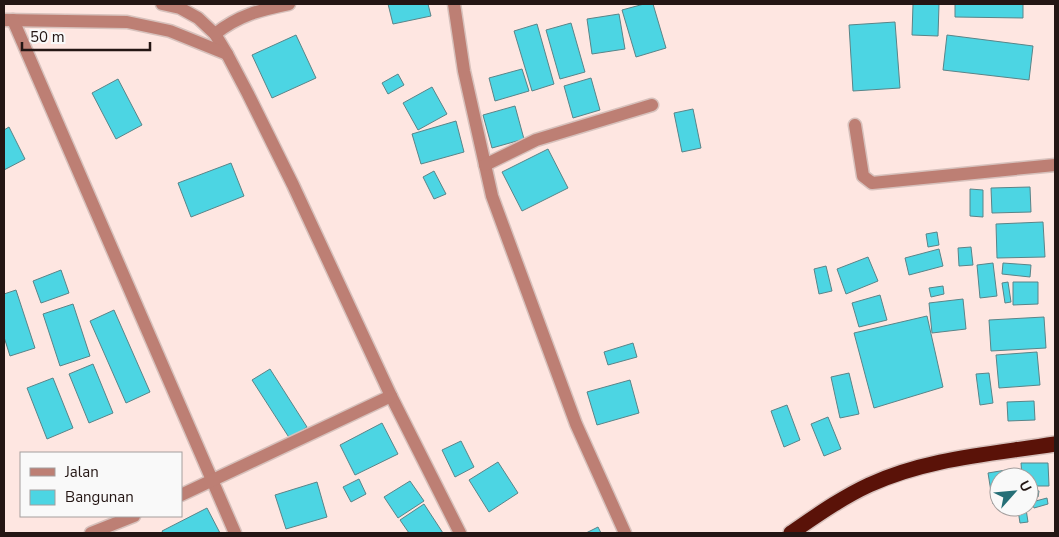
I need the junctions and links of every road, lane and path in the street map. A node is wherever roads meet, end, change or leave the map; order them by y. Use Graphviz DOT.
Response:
graph roads {
  1 [pos="162,4"];
  2 [pos="289,4"];
  3 [pos="454,4"];
  4 [pos="8,20"];
  5 [pos="215,34"];
  6 [pos="227,54"];
  7 [pos="652,105"];
  8 [pos="855,125"];
  9 [pos="485,165"];
  10 [pos="1055,165"];
  11 [pos="391,396"];
  12 [pos="1055,444"];
  13 [pos="212,480"];
  14 [pos="182,495"];
  15 [pos="131,517"];
  16 [pos="90,533"];
  17 [pos="235,533"];
  18 [pos="460,533"];
  19 [pos="625,533"];
  20 [pos="791,533"];
  1 -- 5 [label="street"];
  2 -- 5 [label="street"];
  3 -- 9 [label="street"];
  4 -- 6 [label="street"];
  4 -- 13 [label="street"];
  5 -- 6 [label="street"];
  6 -- 11 [label="street"];
  7 -- 9 [label="street"];
  8 -- 10 [label="street"];
  9 -- 19 [label="street"];
  11 -- 13 [label="street"];
  11 -- 18 [label="street"];
  12 -- 20 [label="highway"];
  13 -- 14 [label="street"];
  13 -- 17 [label="street"];
  15 -- 16 [label="street"];
}
